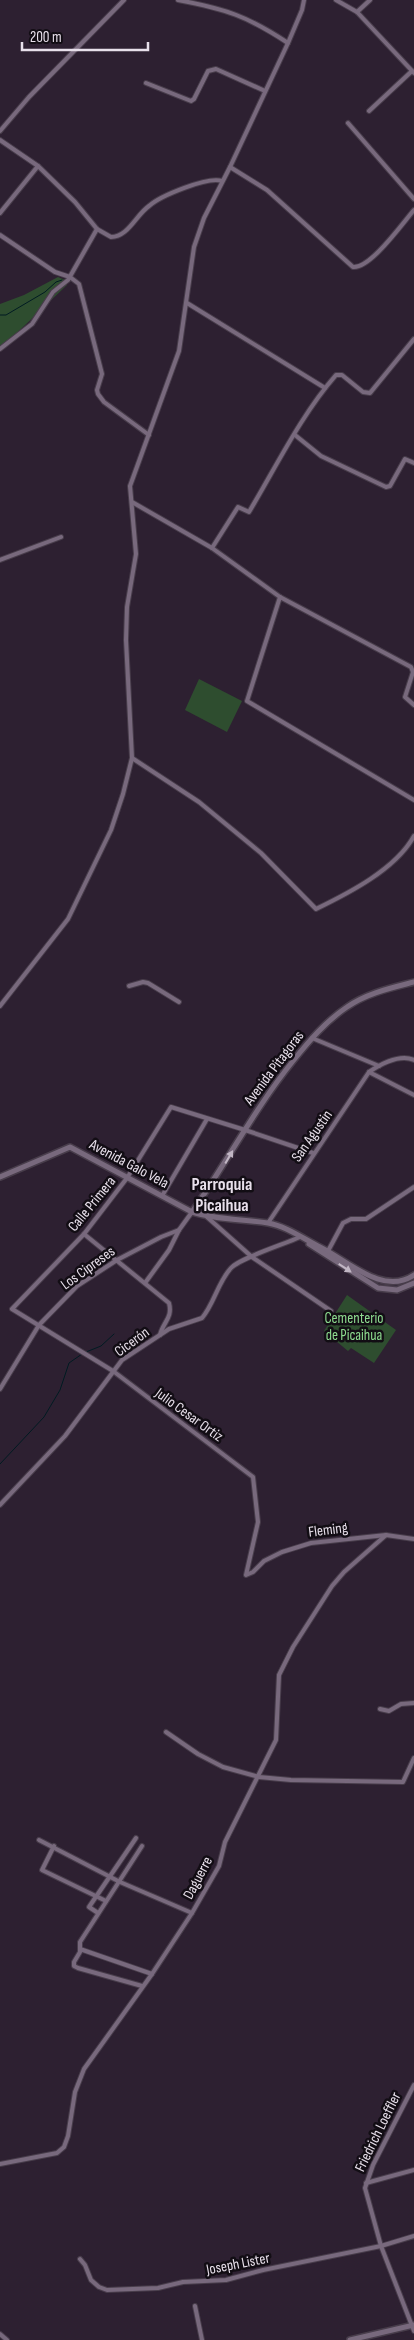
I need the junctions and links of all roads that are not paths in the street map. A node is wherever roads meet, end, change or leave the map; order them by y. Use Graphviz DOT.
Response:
graph roads {
  1 [pos="124,0"];
  2 [pos="178,0"];
  3 [pos="304,0"];
  4 [pos="336,0"];
  5 [pos="370,0"];
  6 [pos="357,12"];
  7 [pos="288,43"];
  8 [pos="413,72"];
  9 [pos="146,82"];
  10 [pos="266,91"];
  11 [pos="369,111"];
  12 [pos="348,123"];
  13 [pos="0,131"];
  14 [pos="1,141"];
  15 [pos="38,166"];
  16 [pos="230,167"];
  17 [pos="222,181"];
  18 [pos="414,199"];
  19 [pos="414,210"];
  20 [pos="0,213"];
  21 [pos="97,230"];
  22 [pos="0,235"];
  23 [pos="70,277"];
  24 [pos="187,303"];
  25 [pos="414,339"];
  26 [pos="0,350"];
  27 [pos="325,388"];
  28 [pos="149,434"];
  29 [pos="295,435"];
  30 [pos="414,463"];
  31 [pos="132,502"];
  32 [pos="61,537"];
  33 [pos="212,548"];
  34 [pos="0,560"];
  35 [pos="280,597"];
  36 [pos="414,706"];
  37 [pos="132,758"];
  38 [pos="414,800"];
  39 [pos="414,836"];
  40 [pos="414,982"];
  41 [pos="129,986"];
  42 [pos="179,1002"];
  43 [pos="0,1006"];
  44 [pos="312,1038"];
  45 [pos="414,1060"];
  46 [pos="379,1066"];
  47 [pos="369,1072"];
  48 [pos="414,1095"];
  49 [pos="207,1120"];
  50 [pos="244,1130"];
  51 [pos="313,1154"];
  52 [pos="0,1177"];
  53 [pos="127,1178"];
  54 [pos="414,1187"];
  55 [pos="162,1196"];
  56 [pos="192,1212"];
  57 [pos="207,1217"];
  58 [pos="268,1223"];
  59 [pos="179,1230"];
  60 [pos="84,1234"];
  61 [pos="303,1239"];
  62 [pos="328,1251"];
  63 [pos="252,1257"];
  64 [pos="117,1260"];
  65 [pos="414,1275"];
  66 [pos="145,1283"];
  67 [pos="414,1283"];
  68 [pos="331,1311"];
  69 [pos="39,1325"];
  70 [pos="160,1335"];
  71 [pos="113,1372"];
  72 [pos="0,1389"];
  73 [pos="0,1505"];
  74 [pos="386,1535"];
  75 [pos="414,1539"];
  76 [pos="253,1572"];
  77 [pos="414,1703"];
  78 [pos="380,1709"];
  79 [pos="166,1732"];
  80 [pos="414,1758"];
  81 [pos="259,1777"];
  82 [pos="136,1838"];
  83 [pos="39,1840"];
  84 [pos="54,1846"];
  85 [pos="142,1846"];
  86 [pos="111,1877"];
  87 [pos="120,1882"];
  88 [pos="96,1896"];
  89 [pos="106,1901"];
  90 [pos="98,1913"];
  91 [pos="192,1913"];
  92 [pos="80,1949"];
  93 [pos="152,1974"];
  94 [pos="142,1986"];
  95 [pos="414,2085"];
  96 [pos="0,2164"];
  97 [pos="414,2170"];
  98 [pos="366,2183"];
  99 [pos="414,2236"];
  100 [pos="381,2246"];
  101 [pos="80,2259"];
  102 [pos="195,2306"];
  103 [pos="412,2325"];
  104 [pos="414,2332"];
  105 [pos="0,2334"];
  106 [pos="7,2340"];
  107 [pos="202,2340"];
  108 [pos="350,2340"];
  1 -- 13 [label="street"];
  2 -- 7 [label="street"];
  3 -- 7 [label="street"];
  4 -- 6 [label="street"];
  5 -- 6 [label="street"];
  6 -- 8 [label="street"];
  7 -- 10 [label="street"];
  8 -- 11 [label="street"];
  9 -- 10 [label="street"];
  10 -- 16 [label="street"];
  12 -- 18 [label="street"];
  14 -- 15 [label="street"];
  15 -- 20 [label="street"];
  15 -- 21 [label="street"];
  16 -- 17 [label="street"];
  16 -- 19 [label="street"];
  17 -- 21 [label="street"];
  17 -- 24 [label="street"];
  21 -- 23 [label="street"];
  22 -- 23 [label="street"];
  23 -- 26 [label="street"];
  23 -- 28 [label="street"];
  24 -- 27 [label="street"];
  24 -- 28 [label="street"];
  25 -- 27 [label="street"];
  27 -- 29 [label="street"];
  28 -- 31 [label="street"];
  29 -- 30 [label="street"];
  29 -- 33 [label="street"];
  31 -- 33 [label="street"];
  31 -- 37 [label="street"];
  32 -- 34 [label="street"];
  33 -- 35 [label="street"];
  35 -- 36 [label="street"];
  35 -- 38 [label="street"];
  37 -- 39 [label="street"];
  37 -- 43 [label="street"];
  40 -- 44 [label="main road, Avenida Pitagoras"];
  41 -- 42 [label="street"];
  44 -- 46 [label="street"];
  44 -- 50 [label="main road, Avenida Pitagoras"];
  45 -- 46 [label="street, San Agustin"];
  46 -- 47 [label="street, San Agustin"];
  47 -- 48 [label="street"];
  47 -- 51 [label="street, San Agustin"];
  49 -- 50 [label="street"];
  49 -- 53 [label="street, Calle Primera"];
  49 -- 55 [label="street"];
  50 -- 51 [label="street"];
  56 -- 50 [label="main road, Avenida Pitagoras, one-way"];
  51 -- 58 [label="street, San Agustin"];
  52 -- 53 [label="main road, Avenida Galo Vela"];
  53 -- 55 [label="main road, Avenida Galo Vela"];
  53 -- 60 [label="street, Calle Primera"];
  54 -- 62 [label="street"];
  55 -- 56 [label="main road, Avenida Galo Vela"];
  56 -- 57 [label="main road, Avenida Galo Vela"];
  56 -- 59 [label="street"];
  57 -- 58 [label="main road, Avenida Galo Vela"];
  57 -- 63 [label="street"];
  58 -- 61 [label="main road, Avenida Galo Vela"];
  59 -- 64 [label="street, Los Cipreses"];
  59 -- 66 [label="street"];
  60 -- 64 [label="street"];
  60 -- 69 [label="street, Calle Primera"];
  61 -- 62 [label="main road, Avenida Galo Vela"];
  61 -- 63 [label="street, Cicerón"];
  61 -- 67 [label="main road, Avenida Galo Vela, one-way"];
  62 -- 65 [label="main road, Avenida Galo Vela"];
  63 -- 68 [label="street"];
  63 -- 70 [label="street, Cicerón"];
  64 -- 66 [label="street"];
  64 -- 69 [label="street, Los Cipreses"];
  66 -- 70 [label="street"];
  69 -- 71 [label="street, Julio Cesar Ortiz"];
  69 -- 72 [label="street, Los Cipreses"];
  70 -- 71 [label="street, Cicerón"];
  71 -- 73 [label="street, Cicerón"];
  71 -- 76 [label="street, Julio Cesar Ortiz"];
  74 -- 75 [label="street, Fleming"];
  74 -- 76 [label="street, Fleming"];
  74 -- 81 [label="street, Daguerre"];
  77 -- 78 [label="street"];
  79 -- 81 [label="street"];
  80 -- 81 [label="street"];
  81 -- 91 [label="street, Daguerre"];
  82 -- 86 [label="street"];
  83 -- 84 [label="street"];
  84 -- 86 [label="street"];
  84 -- 88 [label="street"];
  85 -- 87 [label="street"];
  86 -- 87 [label="street"];
  86 -- 88 [label="street"];
  87 -- 89 [label="street"];
  87 -- 91 [label="street"];
  88 -- 89 [label="street"];
  88 -- 90 [label="street"];
  89 -- 90 [label="street"];
  90 -- 92 [label="street"];
  91 -- 93 [label="street, Daguerre"];
  92 -- 93 [label="street"];
  92 -- 94 [label="street"];
  93 -- 94 [label="street, Daguerre"];
  94 -- 96 [label="street, Daguerre"];
  95 -- 98 [label="street, Friedrich Loeffler"];
  97 -- 98 [label="street"];
  98 -- 100 [label="street, Friedrich Loeffler"];
  99 -- 100 [label="street, Joseph Lister"];
  100 -- 101 [label="street, Joseph Lister"];
  100 -- 103 [label="street, Friedrich Loeffler"];
  102 -- 107 [label="street"];
  103 -- 104 [label="street, Friedrich Loeffler"];
  103 -- 108 [label="main road"];
  105 -- 106 [label="street"];
}
